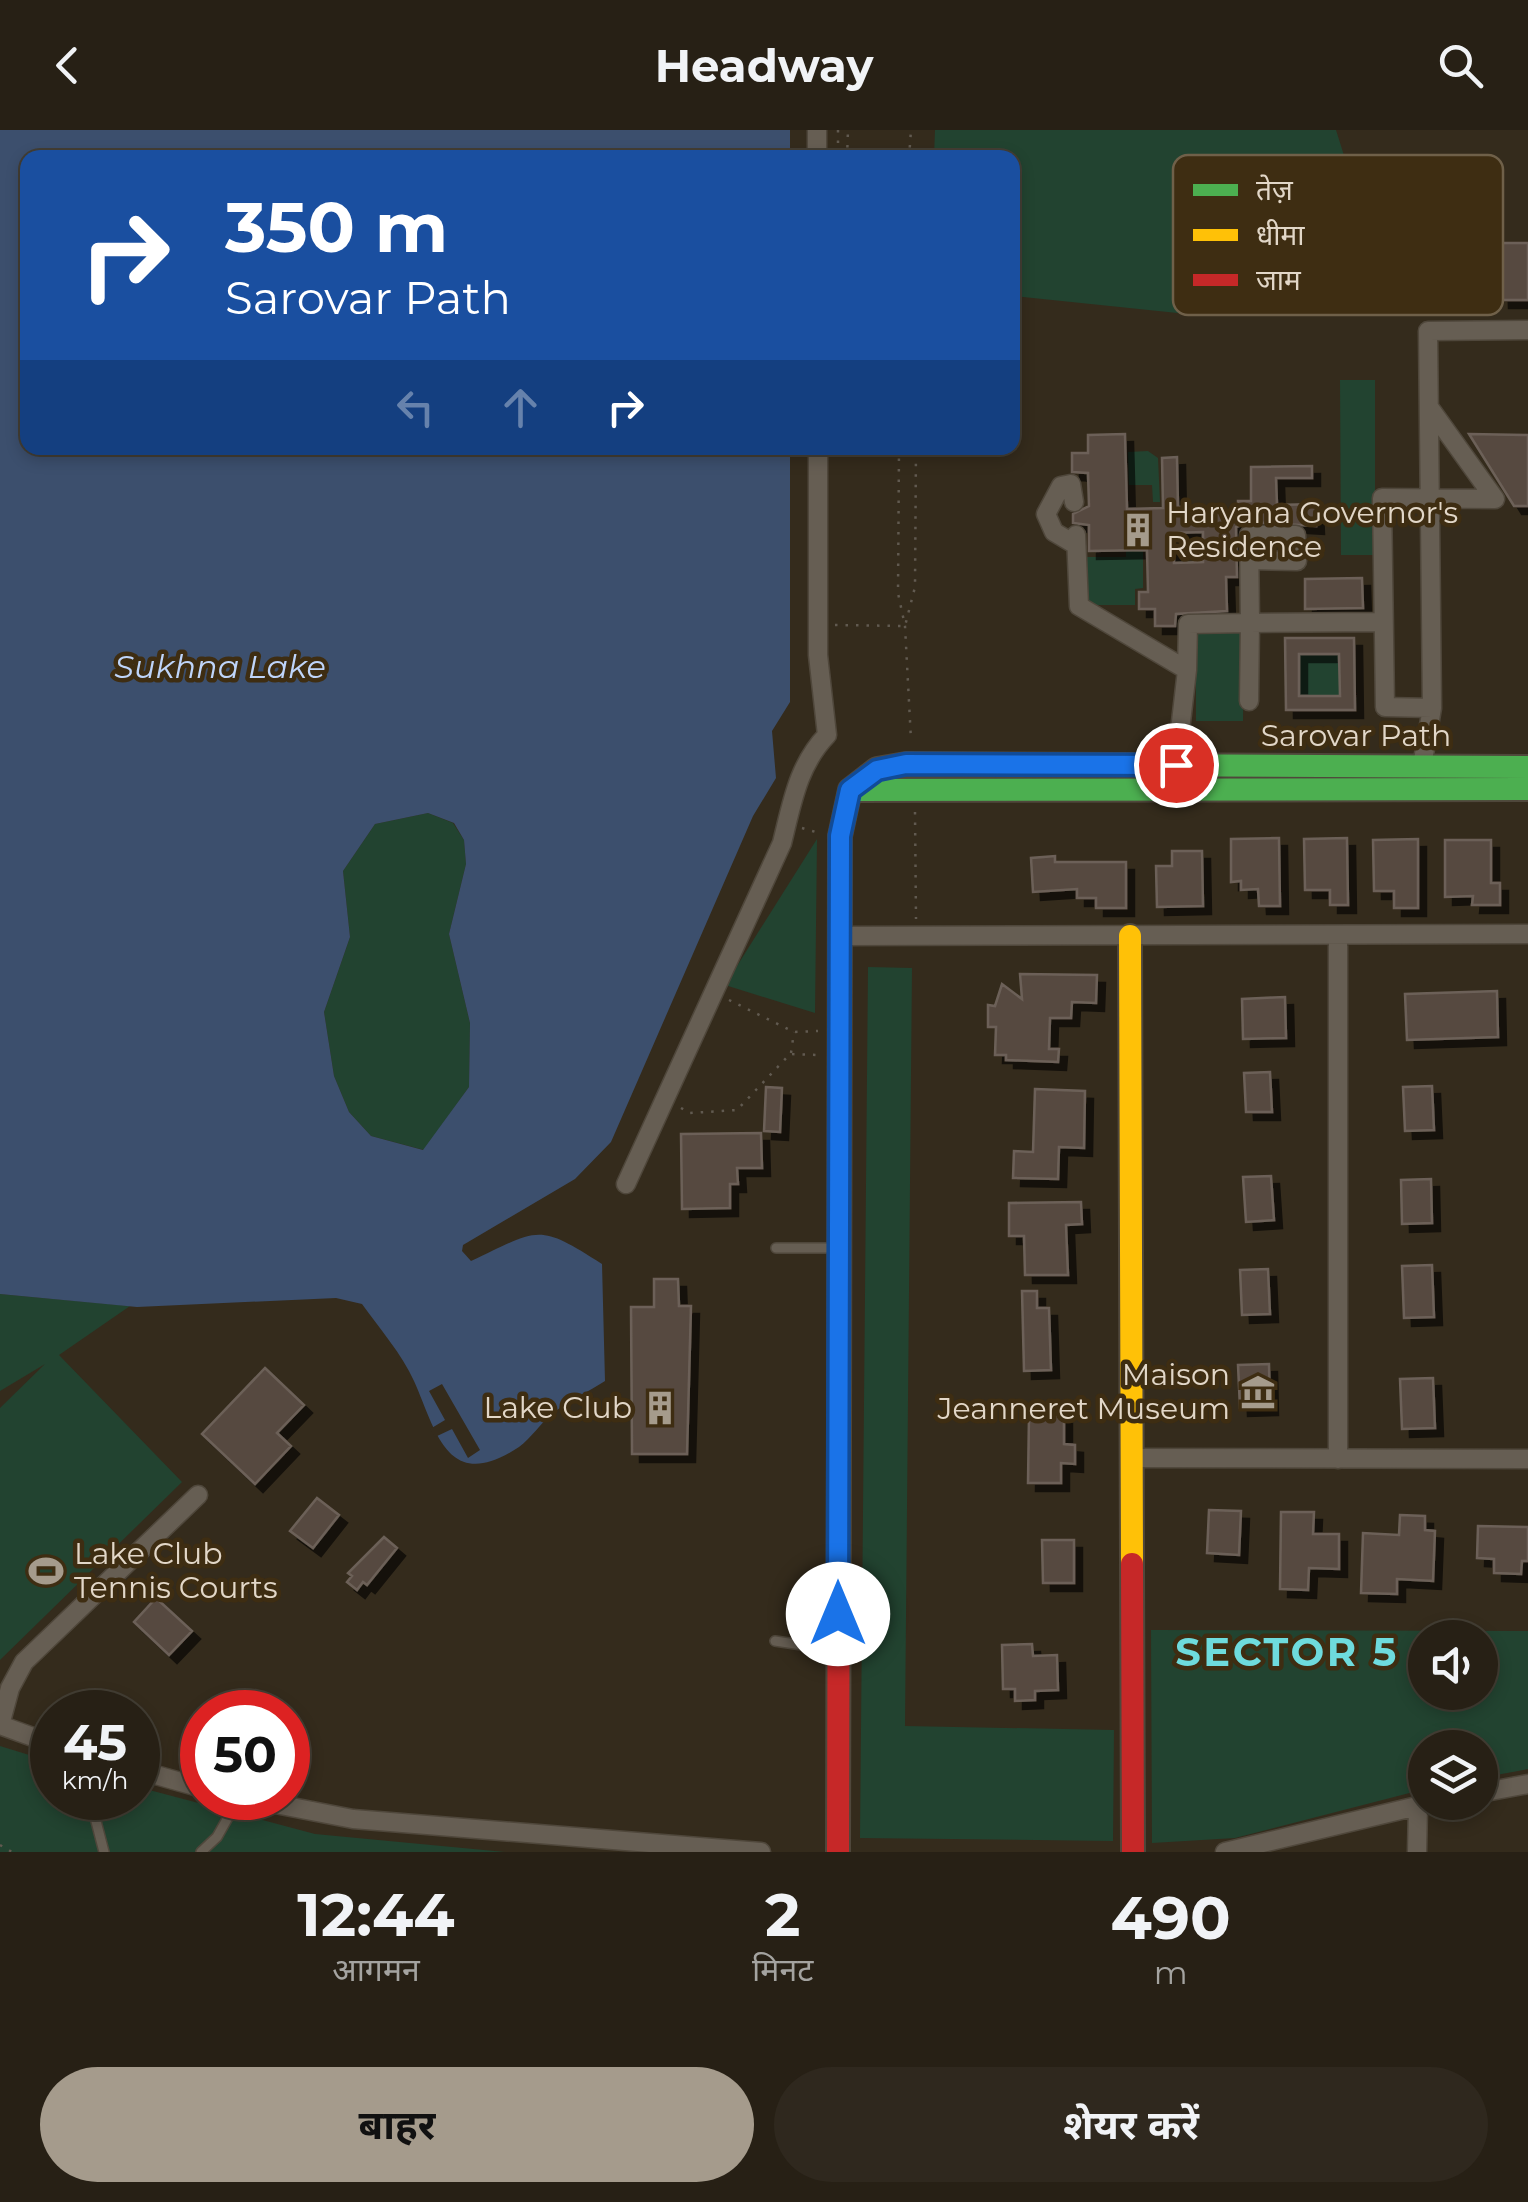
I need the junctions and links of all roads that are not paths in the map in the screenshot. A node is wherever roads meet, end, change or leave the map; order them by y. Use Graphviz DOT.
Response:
graph roads {
  1 [pos="1528,330"];
  2 [pos="1429,407"];
  3 [pos="818,455"];
  4 [pos="1430,499"];
  5 [pos="1074,502"];
  6 [pos="1250,560"];
  7 [pos="1383,622"];
  8 [pos="1250,623"];
  9 [pos="1187,670"];
  10 [pos="1249,701"];
  11 [pos="1432,708"];
  12 [pos="1176,765"];
  13 [pos="1422,766"];
  14 [pos="1528,766"];
  15 [pos="1528,788"];
  16 [pos="850,790"];
  17 [pos="1528,934"];
  18 [pos="1338,935"];
  19 [pos="840,936"];
  20 [pos="1130,936"];
  21 [pos="626,1184"];
  22 [pos="776,1248"];
  23 [pos="840,1248"];
  24 [pos="1131,1458"];
  25 [pos="1338,1459"];
  26 [pos="1528,1459"];
  27 [pos="198,1495"];
  28 [pos="775,1641"];
  29 [pos="838,1650"];
  30 [pos="30,1736"];
  31 [pos="1528,1784"];
  32 [pos="1498,1790"];
  33 [pos="1408,1808"];
  34 [pos="310,1811"];
  35 [pos="96,1820"];
  36 [pos="229,1820"];
  37 [pos="1423,1820"];
  38 [pos="104,1852"];
  39 [pos="201,1852"];
  40 [pos="762,1852"];
  41 [pos="838,1852"];
  42 [pos="1132,1852"];
  43 [pos="1226,1852"];
  44 [pos="1417,1852"];
  1 -- 2 [label="street"];
  2 -- 4 [label="street"];
  2 -- 4 [label="street"];
  3 -- 21 [label="street"];
  4 -- 7 [label="street"];
  4 -- 11 [label="street"];
  5 -- 9 [label="street"];
  6 -- 8 [label="street"];
  7 -- 8 [label="street"];
  7 -- 11 [label="street"];
  8 -- 9 [label="street"];
  8 -- 10 [label="street"];
  9 -- 12 [label="street"];
  11 -- 13 [label="street"];
  12 -- 13 [label="main road, Sarovar Path"];
  12 -- 16 [label="main road, Sarovar Path"];
  13 -- 14 [label="main road, Sarovar Path"];
  15 -- 16 [label="main road, Sarovar Path"];
  16 -- 19 [label="main road"];
  17 -- 18 [label="street"];
  18 -- 20 [label="street"];
  18 -- 25 [label="street"];
  19 -- 20 [label="street"];
  19 -- 23 [label="main road"];
  20 -- 24 [label="main road"];
  22 -- 23 [label="lane"];
  23 -- 29 [label="main road"];
  24 -- 25 [label="street"];
  24 -- 42 [label="main road"];
  25 -- 26 [label="street"];
  27 -- 30 [label="street"];
  28 -- 29 [label="lane"];
  29 -- 41 [label="main road"];
  31 -- 32 [label="street"];
  33 -- 43 [label="street"];
  34 -- 40 [label="street"];
  35 -- 38 [label="lane"];
  36 -- 39 [label="lane"];
  37 -- 44 [label="street"];
}
